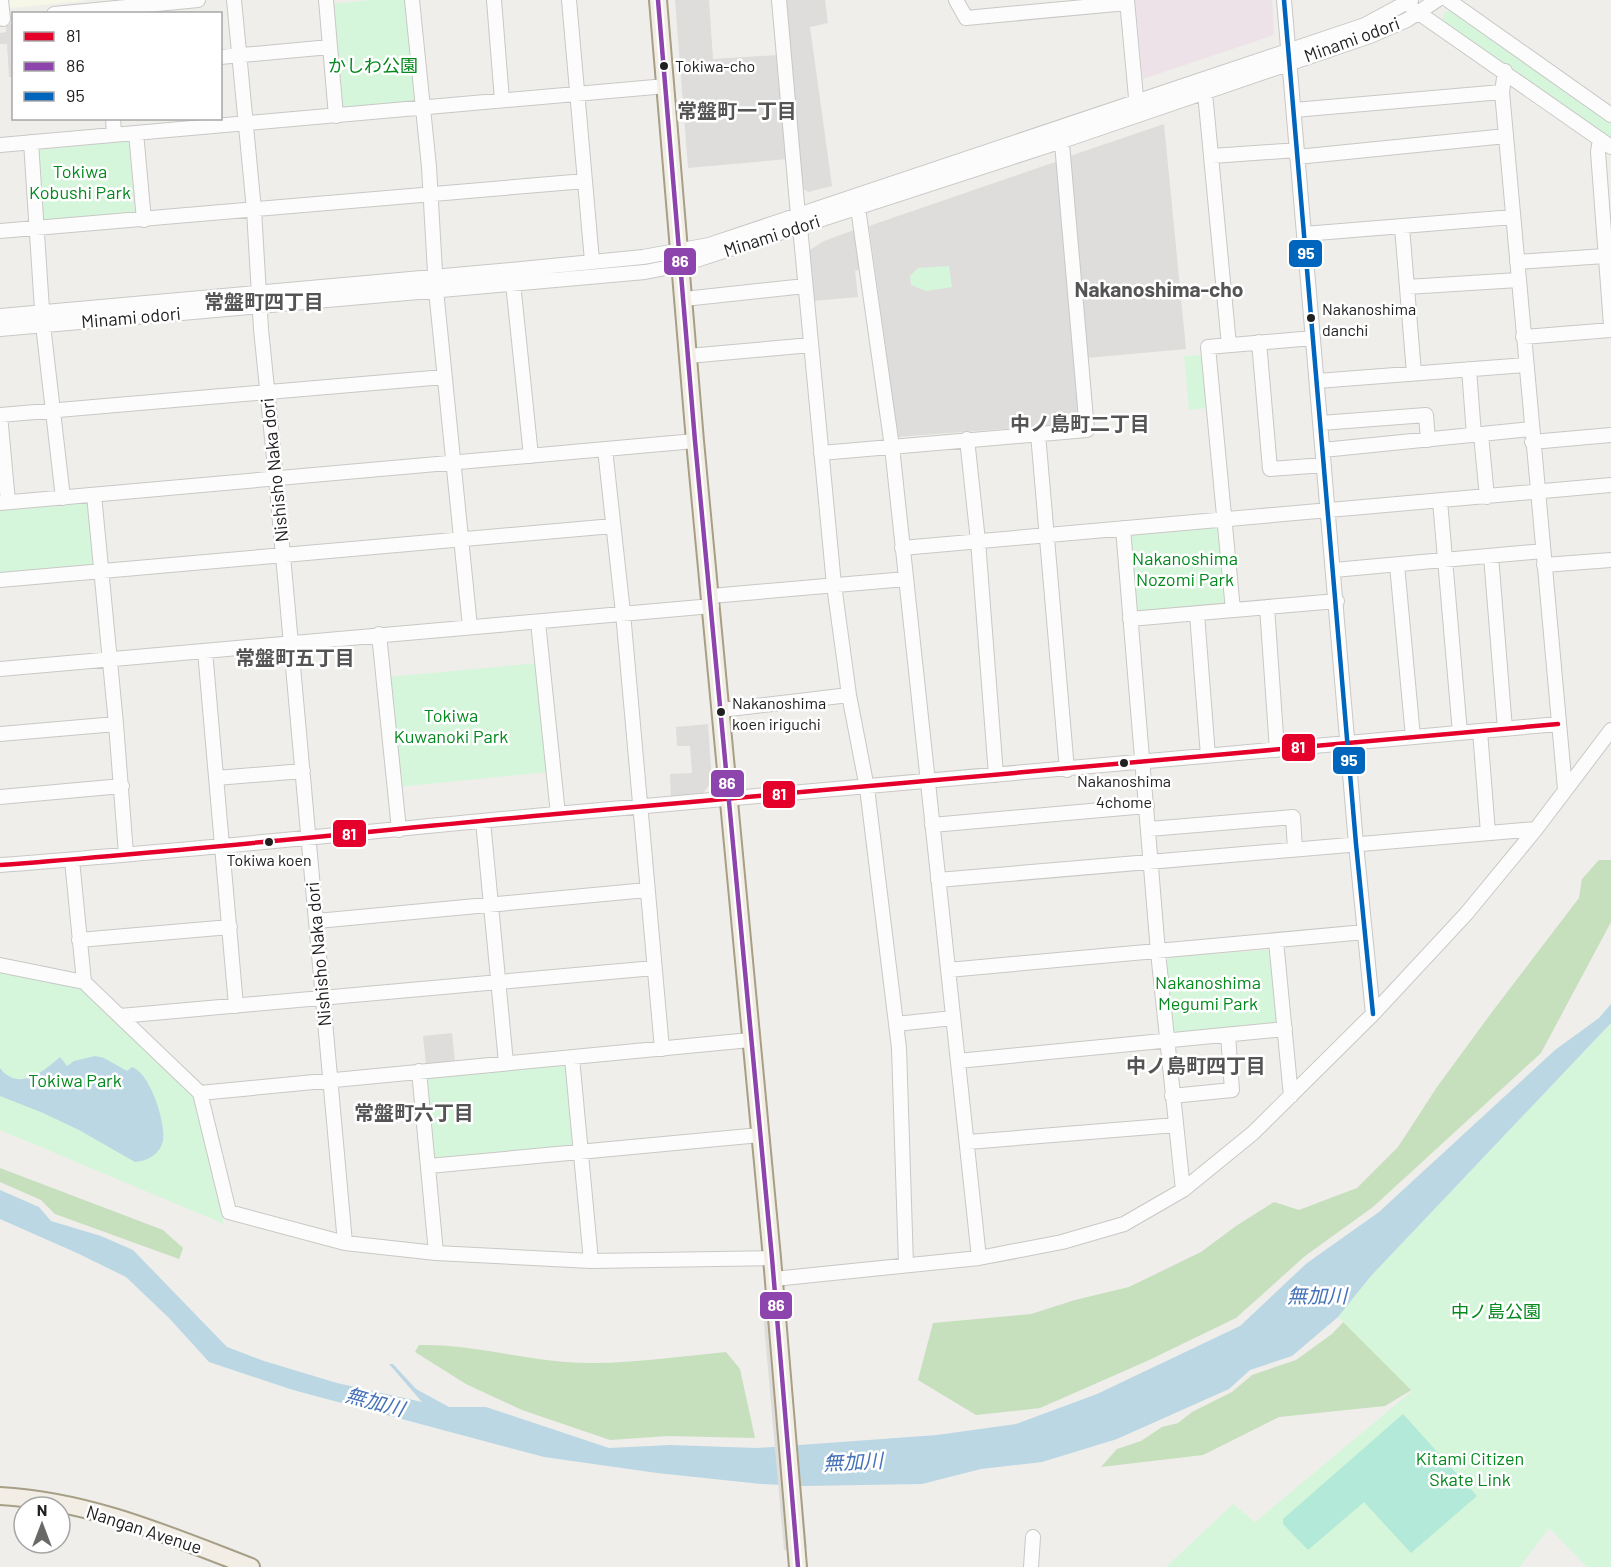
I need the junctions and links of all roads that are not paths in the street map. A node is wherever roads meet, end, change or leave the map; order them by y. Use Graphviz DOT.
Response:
graph roads {
  1 [pos="1,0"];
  2 [pos="198,0"];
  3 [pos="234,0"];
  4 [pos="326,0"];
  5 [pos="331,0"];
  6 [pos="412,0"];
  7 [pos="494,0"];
  8 [pos="568,0"];
  9 [pos="658,0"];
  10 [pos="779,0"];
  11 [pos="956,0"];
  12 [pos="1284,0"];
  13 [pos="1437,0"];
  14 [pos="1448,0"];
  15 [pos="1127,1"];
  16 [pos="1405,1"];
  17 [pos="160,2"];
  18 [pos="102,11"];
  19 [pos="86,12"];
  20 [pos="1419,13"];
  21 [pos="6,19"];
  22 [pos="330,47"];
  23 [pos="239,55"];
  24 [pos="222,57"];
  25 [pos="1288,57"];
  26 [pos="1505,71"];
  27 [pos="666,86"];
  28 [pos="1502,92"];
  29 [pos="1205,93"];
  30 [pos="577,94"];
  31 [pos="502,100"];
  32 [pos="423,108"];
  33 [pos="1137,108"];
  34 [pos="1294,110"];
  35 [pos="1611,115"];
  36 [pos="336,116"];
  37 [pos="113,120"];
  38 [pos="245,124"];
  39 [pos="136,134"];
  40 [pos="1061,134"];
  41 [pos="114,135"];
  42 [pos="1506,136"];
  43 [pos="31,142"];
  44 [pos="1606,143"];
  45 [pos="0,145"];
  46 [pos="1297,153"];
  47 [pos="1212,156"];
  48 [pos="585,181"];
  49 [pos="431,195"];
  50 [pos="858,208"];
  51 [pos="254,210"];
  52 [pos="1513,217"];
  53 [pos="144,220"];
  54 [pos="799,221"];
  55 [pos="1402,227"];
  56 [pos="38,228"];
  57 [pos="0,231"];
  58 [pos="1304,234"];
  59 [pos="680,258"];
  60 [pos="1608,258"];
  61 [pos="591,261"];
  62 [pos="1517,262"];
  63 [pos="1518,280"];
  64 [pos="513,283"];
  65 [pos="436,284"];
  66 [pos="805,286"];
  67 [pos="1407,287"];
  68 [pos="684,299"];
  69 [pos="259,300"];
  70 [pos="0,316"];
  71 [pos="43,319"];
  72 [pos="1611,325"];
  73 [pos="0,329"];
  74 [pos="1611,330"];
  75 [pos="1523,337"];
  76 [pos="1312,338"];
  77 [pos="1259,342"];
  78 [pos="811,345"];
  79 [pos="1229,345"];
  80 [pos="688,356"];
  81 [pos="1526,365"];
  82 [pos="1469,369"];
  83 [pos="1414,373"];
  84 [pos="444,377"];
  85 [pos="1317,381"];
  86 [pos="266,393"];
  87 [pos="54,411"];
  88 [pos="0,415"];
  89 [pos="1321,423"];
  90 [pos="1038,434"];
  91 [pos="1477,435"];
  92 [pos="1611,435"];
  93 [pos="1532,436"];
  94 [pos="967,440"];
  95 [pos="1428,440"];
  96 [pos="695,441"];
  97 [pos="892,447"];
  98 [pos="605,449"];
  99 [pos="1323,450"];
  100 [pos="821,453"];
  101 [pos="531,456"];
  102 [pos="454,463"];
  103 [pos="1324,465"];
  104 [pos="276,478"];
  105 [pos="1611,486"];
  106 [pos="1538,492"];
  107 [pos="94,495"];
  108 [pos="1486,496"];
  109 [pos="63,498"];
  110 [pos="1440,501"];
  111 [pos="4,503"];
  112 [pos="1328,511"];
  113 [pos="1225,518"];
  114 [pos="613,526"];
  115 [pos="1123,528"];
  116 [pos="1047,535"];
  117 [pos="461,540"];
  118 [pos="978,541"];
  119 [pos="902,548"];
  120 [pos="283,555"];
  121 [pos="1491,556"];
  122 [pos="1544,558"];
  123 [pos="1445,560"];
  124 [pos="1611,560"];
  125 [pos="1397,565"];
  126 [pos="101,570"];
  127 [pos="1334,570"];
  128 [pos="906,579"];
  129 [pos="0,580"];
  130 [pos="834,585"];
  131 [pos="711,601"];
  132 [pos="1336,601"];
  133 [pos="1268,607"];
  134 [pos="1233,610"];
  135 [pos="623,614"];
  136 [pos="1197,614"];
  137 [pos="1130,619"];
  138 [pos="538,622"];
  139 [pos="470,627"];
  140 [pos="379,634"];
  141 [pos="291,643"];
  142 [pos="205,651"];
  143 [pos="110,659"];
  144 [pos="0,669"];
  145 [pos="849,695"];
  146 [pos="721,710"];
  147 [pos="116,724"];
  148 [pos="1558,724"];
  149 [pos="1505,729"];
  150 [pos="1611,730"];
  151 [pos="1480,731"];
  152 [pos="1460,733"];
  153 [pos="0,734"];
  154 [pos="1413,737"];
  155 [pos="1348,743"];
  156 [pos="1277,750"];
  157 [pos="1208,756"];
  158 [pos="1143,762"];
  159 [pos="1067,770"];
  160 [pos="303,771"];
  161 [pos="996,775"];
  162 [pos="216,778"];
  163 [pos="927,783"];
  164 [pos="122,786"];
  165 [pos="867,788"];
  166 [pos="1565,789"];
  167 [pos="0,797"];
  168 [pos="728,800"];
  169 [pos="1147,806"];
  170 [pos="640,808"];
  171 [pos="558,814"];
  172 [pos="483,821"];
  173 [pos="932,825"];
  174 [pos="1149,828"];
  175 [pos="1536,829"];
  176 [pos="399,830"];
  177 [pos="1488,833"];
  178 [pos="309,839"];
  179 [pos="1356,844"];
  180 [pos="222,845"];
  181 [pos="1295,849"];
  182 [pos="126,854"];
  183 [pos="72,860"];
  184 [pos="1152,861"];
  185 [pos="0,865"];
  186 [pos="938,880"];
  187 [pos="647,890"];
  188 [pos="492,905"];
  189 [pos="317,921"];
  190 [pos="230,927"];
  191 [pos="1365,932"];
  192 [pos="79,940"];
  193 [pos="1276,941"];
  194 [pos="1158,952"];
  195 [pos="0,965"];
  196 [pos="654,968"];
  197 [pos="948,970"];
  198 [pos="84,982"];
  199 [pos="499,982"];
  200 [pos="323,998"];
  201 [pos="236,1006"];
  202 [pos="1373,1014"];
  203 [pos="120,1016"];
  204 [pos="953,1018"];
  205 [pos="896,1024"];
  206 [pos="1284,1029"];
  207 [pos="1228,1035"];
  208 [pos="750,1040"];
  209 [pos="1167,1041"];
  210 [pos="662,1049"];
  211 [pos="572,1058"];
  212 [pos="958,1061"];
  213 [pos="506,1063"];
  214 [pos="419,1071"];
  215 [pos="331,1079"];
  216 [pos="200,1093"];
  217 [pos="1172,1096"];
  218 [pos="1291,1096"];
  219 [pos="1176,1125"];
  220 [pos="760,1135"];
  221 [pos="968,1142"];
  222 [pos="580,1152"];
  223 [pos="429,1166"];
  224 [pos="1184,1190"];
  225 [pos="345,1244"];
  226 [pos="436,1253"];
  227 [pos="772,1258"];
  228 [pos="978,1258"];
  229 [pos="591,1261"];
  230 [pos="906,1265"];
  231 [pos="774,1279"];
  232 [pos="0,1496"];
  233 [pos="1034,1537"];
  234 [pos="251,1567"];
  235 [pos="798,1567"];
  236 [pos="1031,1567"];
  1 -- 21 [label="street"];
  2 -- 17 [label="street"];
  3 -- 23 [label="street, Nishisho Naka dori"];
  4 -- 5 [label="street"];
  4 -- 22 [label="street"];
  6 -- 32 [label="street"];
  7 -- 31 [label="street"];
  8 -- 30 [label="street"];
  9 -- 27 [label="main road"];
  10 -- 54 [label="street"];
  11 -- 15 [label="street"];
  12 -- 25 [label="street"];
  13 -- 20 [label="street, Minami odori"];
  14 -- 35 [label="street"];
  15 -- 33 [label="street"];
  16 -- 20 [label="street"];
  16 -- 25 [label="street, Minami odori"];
  17 -- 18 [label="street"];
  18 -- 19 [label="street"];
  20 -- 25 [label="street, Minami odori"];
  20 -- 26 [label="street"];
  22 -- 23 [label="street"];
  22 -- 36 [label="street"];
  23 -- 24 [label="street"];
  23 -- 38 [label="street, Nishisho Naka dori"];
  25 -- 29 [label="street, Minami odori"];
  25 -- 33 [label="street, Minami odori"];
  25 -- 34 [label="street"];
  26 -- 28 [label="street"];
  26 -- 44 [label="street"];
  27 -- 30 [label="street"];
  27 -- 59 [label="main road"];
  28 -- 34 [label="street"];
  28 -- 42 [label="street"];
  29 -- 33 [label="street, Minami odori"];
  29 -- 47 [label="street"];
  30 -- 31 [label="street"];
  30 -- 48 [label="street"];
  31 -- 32 [label="street"];
  32 -- 36 [label="street"];
  32 -- 49 [label="street"];
  33 -- 40 [label="street, Minami odori"];
  34 -- 46 [label="street"];
  36 -- 38 [label="street"];
  37 -- 41 [label="street"];
  38 -- 39 [label="street"];
  38 -- 51 [label="street, Nishisho Naka dori"];
  39 -- 41 [label="street"];
  39 -- 53 [label="street"];
  40 -- 50 [label="street, Minami odori"];
  40 -- 54 [label="street, Minami odori"];
  40 -- 90 [label="street"];
  41 -- 43 [label="street"];
  42 -- 46 [label="street"];
  42 -- 52 [label="street"];
  43 -- 45 [label="street"];
  43 -- 56 [label="street"];
  44 -- 60 [label="street"];
  46 -- 47 [label="street"];
  46 -- 58 [label="street"];
  47 -- 79 [label="street"];
  48 -- 49 [label="street"];
  48 -- 61 [label="street"];
  49 -- 51 [label="street"];
  49 -- 65 [label="street"];
  50 -- 54 [label="street, Minami odori"];
  50 -- 97 [label="street"];
  51 -- 53 [label="street"];
  51 -- 69 [label="street, Nishisho Naka dori"];
  52 -- 55 [label="street"];
  52 -- 62 [label="street"];
  53 -- 56 [label="street"];
  54 -- 59 [label="street, Minami odori"];
  54 -- 66 [label="street"];
  55 -- 58 [label="street"];
  55 -- 67 [label="street"];
  56 -- 57 [label="street"];
  56 -- 71 [label="street"];
  58 -- 76 [label="street"];
  59 -- 61 [label="street, Minami odori"];
  59 -- 64 [label="street, Minami odori"];
  59 -- 68 [label="main road"];
  60 -- 62 [label="street"];
  60 -- 72 [label="street"];
  61 -- 65 [label="street, Minami odori"];
  62 -- 63 [label="street"];
  63 -- 67 [label="street"];
  63 -- 75 [label="street"];
  64 -- 65 [label="street, Minami odori"];
  64 -- 101 [label="street"];
  65 -- 69 [label="street, Minami odori"];
  65 -- 84 [label="street"];
  66 -- 68 [label="street"];
  66 -- 78 [label="street"];
  67 -- 83 [label="street"];
  68 -- 80 [label="main road"];
  69 -- 71 [label="street, Minami odori"];
  69 -- 86 [label="street, Nishisho Naka dori"];
  70 -- 71 [label="street, Minami odori"];
  71 -- 73 [label="street, Minami odori"];
  71 -- 87 [label="street"];
  74 -- 75 [label="street"];
  75 -- 81 [label="street"];
  76 -- 77 [label="street"];
  76 -- 85 [label="street"];
  77 -- 79 [label="street"];
  77 -- 103 [label="street"];
  78 -- 80 [label="street"];
  78 -- 100 [label="street"];
  79 -- 113 [label="street"];
  80 -- 96 [label="main road"];
  81 -- 82 [label="street"];
  81 -- 93 [label="street"];
  82 -- 83 [label="street"];
  82 -- 91 [label="street"];
  83 -- 85 [label="street"];
  84 -- 86 [label="street"];
  84 -- 102 [label="street"];
  85 -- 89 [label="street"];
  86 -- 87 [label="street"];
  86 -- 104 [label="street, Nishisho Naka dori"];
  87 -- 88 [label="street"];
  87 -- 109 [label="street"];
  88 -- 111 [label="street"];
  89 -- 95 [label="street"];
  89 -- 99 [label="street"];
  90 -- 94 [label="street"];
  90 -- 116 [label="street"];
  91 -- 93 [label="street"];
  91 -- 95 [label="street"];
  91 -- 108 [label="street"];
  92 -- 93 [label="street"];
  93 -- 106 [label="street"];
  94 -- 97 [label="street"];
  94 -- 118 [label="street"];
  95 -- 99 [label="street"];
  96 -- 98 [label="street"];
  96 -- 131 [label="main road"];
  97 -- 100 [label="street"];
  97 -- 119 [label="street"];
  98 -- 101 [label="street"];
  98 -- 114 [label="street"];
  99 -- 103 [label="street"];
  100 -- 130 [label="street"];
  101 -- 102 [label="street"];
  102 -- 104 [label="street"];
  102 -- 117 [label="street"];
  103 -- 112 [label="street"];
  104 -- 107 [label="street"];
  104 -- 120 [label="street, Nishisho Naka dori"];
  105 -- 106 [label="street"];
  106 -- 108 [label="street"];
  106 -- 122 [label="street"];
  107 -- 109 [label="street"];
  107 -- 126 [label="street"];
  108 -- 110 [label="street"];
  109 -- 111 [label="street"];
  110 -- 112 [label="street"];
  110 -- 123 [label="street"];
  112 -- 113 [label="street"];
  112 -- 127 [label="street"];
  113 -- 115 [label="street"];
  113 -- 134 [label="street"];
  114 -- 117 [label="street"];
  114 -- 135 [label="street"];
  115 -- 116 [label="street"];
  115 -- 137 [label="street"];
  116 -- 118 [label="street"];
  116 -- 159 [label="street"];
  117 -- 120 [label="street"];
  117 -- 139 [label="street"];
  118 -- 119 [label="street"];
  118 -- 161 [label="street"];
  119 -- 128 [label="street"];
  120 -- 126 [label="street"];
  120 -- 141 [label="street, Nishisho Naka dori"];
  121 -- 122 [label="street"];
  121 -- 123 [label="street"];
  121 -- 149 [label="street"];
  122 -- 124 [label="street"];
  122 -- 148 [label="street"];
  123 -- 125 [label="street"];
  123 -- 152 [label="street"];
  125 -- 127 [label="street"];
  125 -- 154 [label="street"];
  126 -- 129 [label="street"];
  126 -- 143 [label="street"];
  127 -- 132 [label="street"];
  128 -- 130 [label="street"];
  128 -- 163 [label="street"];
  130 -- 131 [label="street"];
  130 -- 145 [label="street"];
  131 -- 135 [label="street"];
  131 -- 146 [label="main road"];
  132 -- 133 [label="street"];
  132 -- 155 [label="street"];
  133 -- 134 [label="street"];
  133 -- 156 [label="street"];
  134 -- 136 [label="street"];
  135 -- 138 [label="street"];
  135 -- 170 [label="street"];
  136 -- 137 [label="street"];
  136 -- 157 [label="street"];
  137 -- 158 [label="street"];
  138 -- 139 [label="street"];
  138 -- 171 [label="street"];
  139 -- 140 [label="street"];
  140 -- 141 [label="street"];
  140 -- 176 [label="street"];
  141 -- 142 [label="street"];
  141 -- 160 [label="street, Nishisho Naka dori"];
  142 -- 143 [label="street"];
  142 -- 162 [label="street"];
  143 -- 144 [label="street"];
  143 -- 147 [label="street"];
  145 -- 146 [label="street"];
  145 -- 165 [label="street"];
  146 -- 168 [label="main road"];
  147 -- 153 [label="street"];
  147 -- 164 [label="street"];
  148 -- 149 [label="street"];
  148 -- 166 [label="street"];
  149 -- 151 [label="street"];
  150 -- 166 [label="street"];
  151 -- 152 [label="street"];
  151 -- 177 [label="street"];
  152 -- 154 [label="street"];
  154 -- 155 [label="street"];
  155 -- 156 [label="street"];
  155 -- 179 [label="street"];
  156 -- 157 [label="street"];
  157 -- 158 [label="street"];
  158 -- 159 [label="street"];
  158 -- 169 [label="street"];
  159 -- 161 [label="street"];
  160 -- 162 [label="street"];
  160 -- 178 [label="street, Nishisho Naka dori"];
  161 -- 163 [label="street"];
  162 -- 180 [label="street"];
  163 -- 165 [label="street"];
  163 -- 173 [label="street"];
  164 -- 167 [label="street"];
  164 -- 182 [label="street"];
  165 -- 168 [label="street"];
  165 -- 205 [label="street"];
  166 -- 175 [label="street"];
  168 -- 170 [label="street"];
  168 -- 208 [label="main road"];
  169 -- 173 [label="street"];
  169 -- 174 [label="street"];
  170 -- 171 [label="street"];
  170 -- 187 [label="street"];
  171 -- 172 [label="street"];
  172 -- 176 [label="street"];
  172 -- 188 [label="street"];
  173 -- 186 [label="street"];
  174 -- 181 [label="street"];
  174 -- 184 [label="street"];
  175 -- 177 [label="street"];
  175 -- 202 [label="street"];
  176 -- 178 [label="street"];
  177 -- 179 [label="street"];
  178 -- 180 [label="street"];
  178 -- 189 [label="street, Nishisho Naka dori"];
  179 -- 181 [label="street"];
  179 -- 191 [label="street"];
  180 -- 182 [label="street"];
  180 -- 190 [label="street"];
  181 -- 184 [label="street"];
  182 -- 183 [label="street"];
  183 -- 185 [label="street"];
  183 -- 192 [label="street"];
  184 -- 186 [label="street"];
  184 -- 194 [label="street"];
  186 -- 197 [label="street"];
  187 -- 188 [label="street"];
  187 -- 196 [label="street"];
  188 -- 189 [label="street"];
  188 -- 199 [label="street"];
  189 -- 200 [label="street, Nishisho Naka dori"];
  190 -- 192 [label="street"];
  190 -- 201 [label="street"];
  191 -- 193 [label="street"];
  191 -- 202 [label="street"];
  192 -- 198 [label="street"];
  193 -- 194 [label="street"];
  193 -- 206 [label="street"];
  194 -- 197 [label="street"];
  194 -- 209 [label="street"];
  195 -- 198 [label="street"];
  196 -- 199 [label="street"];
  196 -- 210 [label="street"];
  197 -- 204 [label="street"];
  198 -- 203 [label="street"];
  199 -- 200 [label="street"];
  199 -- 213 [label="street"];
  200 -- 201 [label="street"];
  200 -- 215 [label="street, Nishisho Naka dori"];
  201 -- 203 [label="street"];
  202 -- 218 [label="street"];
  203 -- 216 [label="street"];
  204 -- 205 [label="street"];
  204 -- 212 [label="street"];
  205 -- 230 [label="street"];
  206 -- 207 [label="street"];
  206 -- 218 [label="street"];
  207 -- 209 [label="street"];
  207 -- 217 [label="street"];
  208 -- 210 [label="street"];
  208 -- 220 [label="main road"];
  209 -- 212 [label="street"];
  209 -- 217 [label="street"];
  210 -- 211 [label="street"];
  211 -- 213 [label="street"];
  211 -- 222 [label="street"];
  212 -- 221 [label="street"];
  213 -- 214 [label="street"];
  214 -- 215 [label="street"];
  214 -- 223 [label="street"];
  215 -- 216 [label="street"];
  215 -- 225 [label="street, Nishisho Naka dori"];
  216 -- 225 [label="street"];
  217 -- 219 [label="street"];
  218 -- 224 [label="street"];
  219 -- 221 [label="street"];
  219 -- 224 [label="street"];
  220 -- 222 [label="street"];
  220 -- 227 [label="main road"];
  221 -- 228 [label="street"];
  222 -- 223 [label="street"];
  222 -- 229 [label="street"];
  223 -- 226 [label="street"];
  224 -- 228 [label="street"];
  225 -- 226 [label="street"];
  226 -- 229 [label="street"];
  227 -- 229 [label="street"];
  227 -- 231 [label="main road"];
  228 -- 230 [label="street"];
  230 -- 231 [label="street"];
  231 -- 235 [label="main road"];
  232 -- 234 [label="main road, Nangan Avenue"];
  233 -- 236 [label="street"];
}
